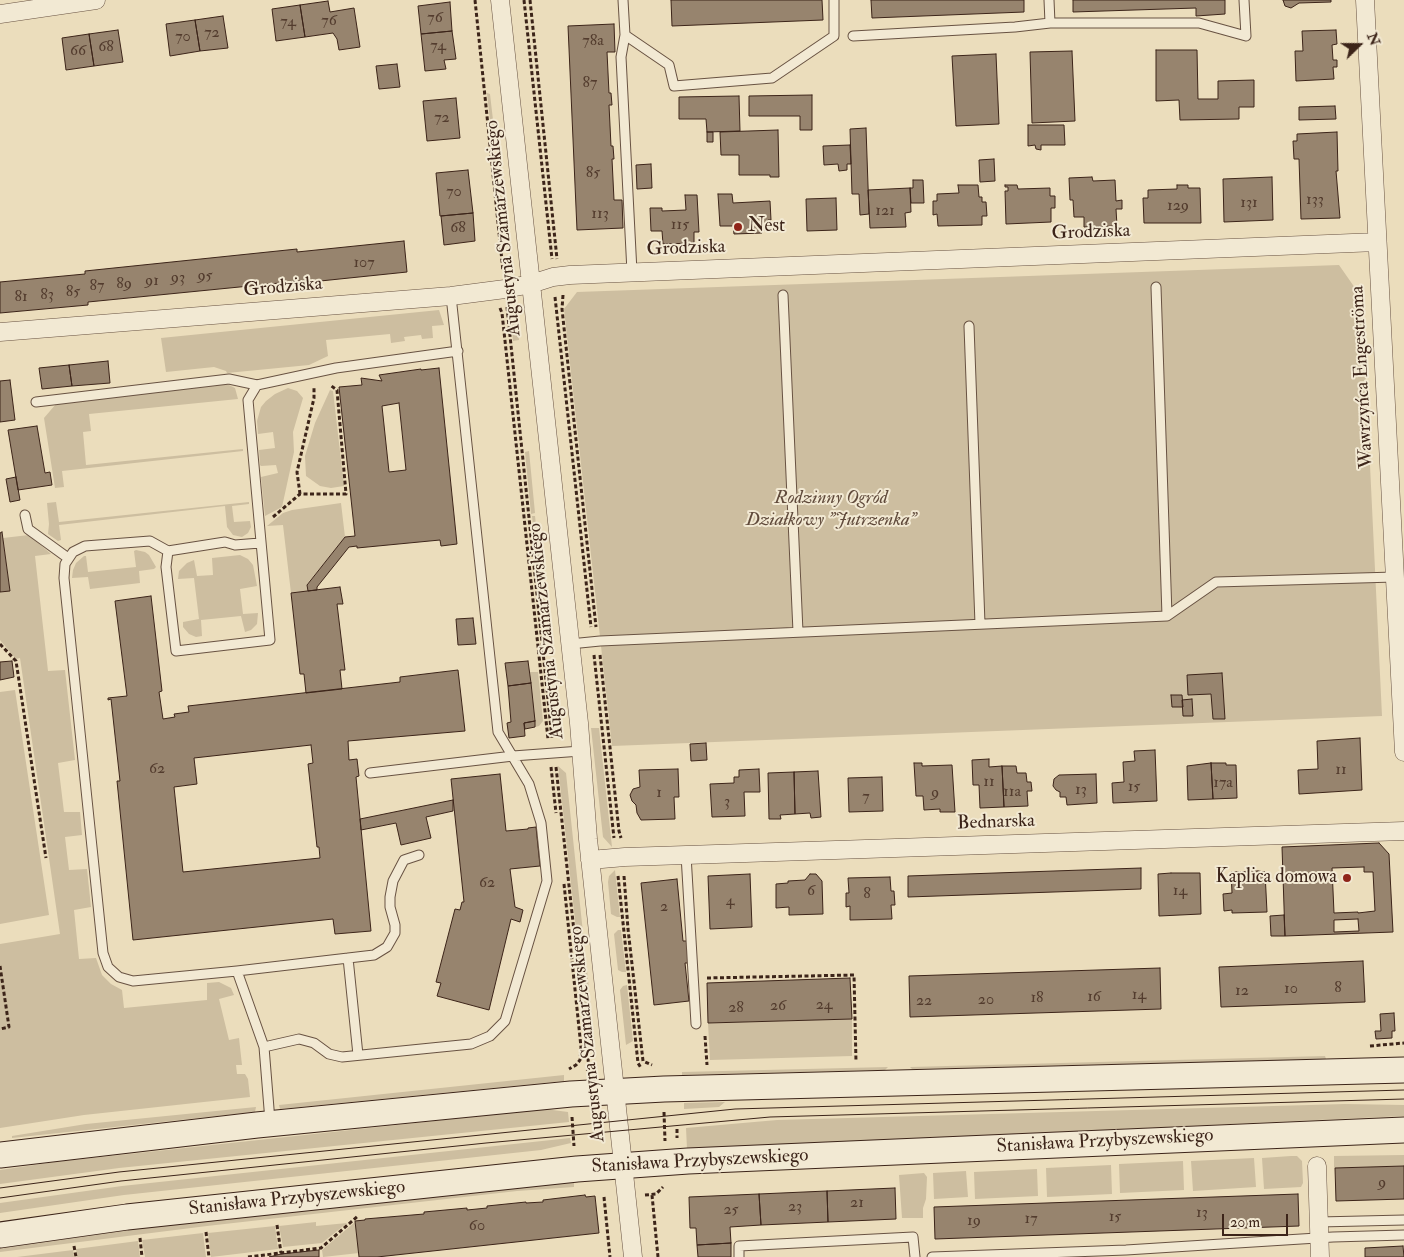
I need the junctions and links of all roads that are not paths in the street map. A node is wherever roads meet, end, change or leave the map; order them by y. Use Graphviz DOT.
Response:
graph roads {
  1 [pos="96,0"];
  2 [pos="500,0"];
  3 [pos="623,0"];
  4 [pos="834,0"];
  5 [pos="1049,0"];
  6 [pos="1244,0"];
  7 [pos="1365,0"];
  8 [pos="0,14"];
  9 [pos="1050,23"];
  10 [pos="625,34"];
  11 [pos="853,36"];
  12 [pos="1377,242"];
  13 [pos="632,272"];
  14 [pos="532,284"];
  15 [pos="1156,287"];
  16 [pos="783,295"];
  17 [pos="451,296"];
  18 [pos="968,326"];
  19 [pos="0,332"];
  20 [pos="458,351"];
  21 [pos="257,385"];
  22 [pos="36,402"];
  23 [pos="25,515"];
  24 [pos="260,543"];
  25 [pos="168,551"];
  26 [pos="68,558"];
  27 [pos="1395,577"];
  28 [pos="1167,616"];
  29 [pos="980,624"];
  30 [pos="798,632"];
  31 [pos="570,644"];
  32 [pos="581,750"];
  33 [pos="1404,752"];
  34 [pos="513,756"];
  35 [pos="370,773"];
  36 [pos="1404,830"];
  37 [pos="419,854"];
  38 [pos="686,855"];
  39 [pos="590,860"];
  40 [pos="348,958"];
  41 [pos="237,971"];
  42 [pos="696,1024"];
  43 [pos="264,1047"];
  44 [pos="358,1055"];
  45 [pos="1404,1070"];
  46 [pos="616,1092"];
  47 [pos="271,1124"];
  48 [pos="1404,1130"];
  49 [pos="0,1155"];
  50 [pos="624,1166"];
  51 [pos="1317,1166"];
  52 [pos="1404,1220"];
  53 [pos="1319,1230"];
  54 [pos="0,1235"];
  55 [pos="1404,1235"];
  56 [pos="633,1257"];
  57 [pos="739,1257"];
  58 [pos="915,1257"];
  59 [pos="932,1257"];
  60 [pos="1320,1257"];
  1 -- 8 [label="street"];
  2 -- 14 [label="street, Augustyna Szamarzewskiego"];
  3 -- 10 [label="lane"];
  4 -- 10 [label="lane"];
  5 -- 9 [label="lane"];
  6 -- 9 [label="lane"];
  7 -- 12 [label="street, Wawrzyńca Engeströma"];
  9 -- 11 [label="lane"];
  10 -- 13 [label="lane"];
  12 -- 13 [label="street, Grodziska"];
  12 -- 27 [label="street, Wawrzyńca Engeströma"];
  13 -- 14 [label="street, Grodziska"];
  14 -- 17 [label="street, Grodziska"];
  14 -- 31 [label="street, Augustyna Szamarzewskiego"];
  15 -- 28 [label="lane"];
  16 -- 30 [label="lane"];
  17 -- 19 [label="street, Grodziska"];
  17 -- 20 [label="lane"];
  18 -- 29 [label="lane"];
  20 -- 21 [label="lane"];
  20 -- 34 [label="lane"];
  21 -- 22 [label="lane"];
  21 -- 24 [label="lane"];
  23 -- 26 [label="lane"];
  24 -- 25 [label="lane"];
  24 -- 25 [label="lane"];
  25 -- 26 [label="lane"];
  26 -- 41 [label="lane"];
  27 -- 28 [label="lane"];
  27 -- 33 [label="street, Wawrzyńca Engeströma"];
  28 -- 29 [label="lane"];
  29 -- 30 [label="lane"];
  30 -- 31 [label="lane"];
  31 -- 32 [label="street, Augustyna Szamarzewskiego"];
  32 -- 34 [label="lane"];
  32 -- 39 [label="street, Augustyna Szamarzewskiego"];
  34 -- 35 [label="lane"];
  34 -- 44 [label="lane"];
  36 -- 38 [label="street, Bednarska"];
  37 -- 40 [label="lane"];
  38 -- 39 [label="street, Bednarska"];
  38 -- 42 [label="lane"];
  39 -- 46 [label="street, Augustyna Szamarzewskiego"];
  40 -- 41 [label="lane"];
  40 -- 44 [label="lane"];
  41 -- 43 [label="lane"];
  43 -- 44 [label="lane"];
  43 -- 47 [label="lane"];
  45 -- 46 [label="main road"];
  46 -- 47 [label="main road"];
  46 -- 50 [label="street, Augustyna Szamarzewskiego"];
  47 -- 49 [label="main road"];
  48 -- 50 [label="main road, Stanisława Przybyszewskiego"];
  50 -- 54 [label="main road, Stanisława Przybyszewskiego"];
  50 -- 56 [label="street, Augustyna Szamarzewskiego"];
  51 -- 53 [label="street"];
  52 -- 53 [label="lane"];
  53 -- 55 [label="lane"];
  53 -- 59 [label="lane"];
  53 -- 60 [label="street"];
  57 -- 58 [label="lane"];
}
